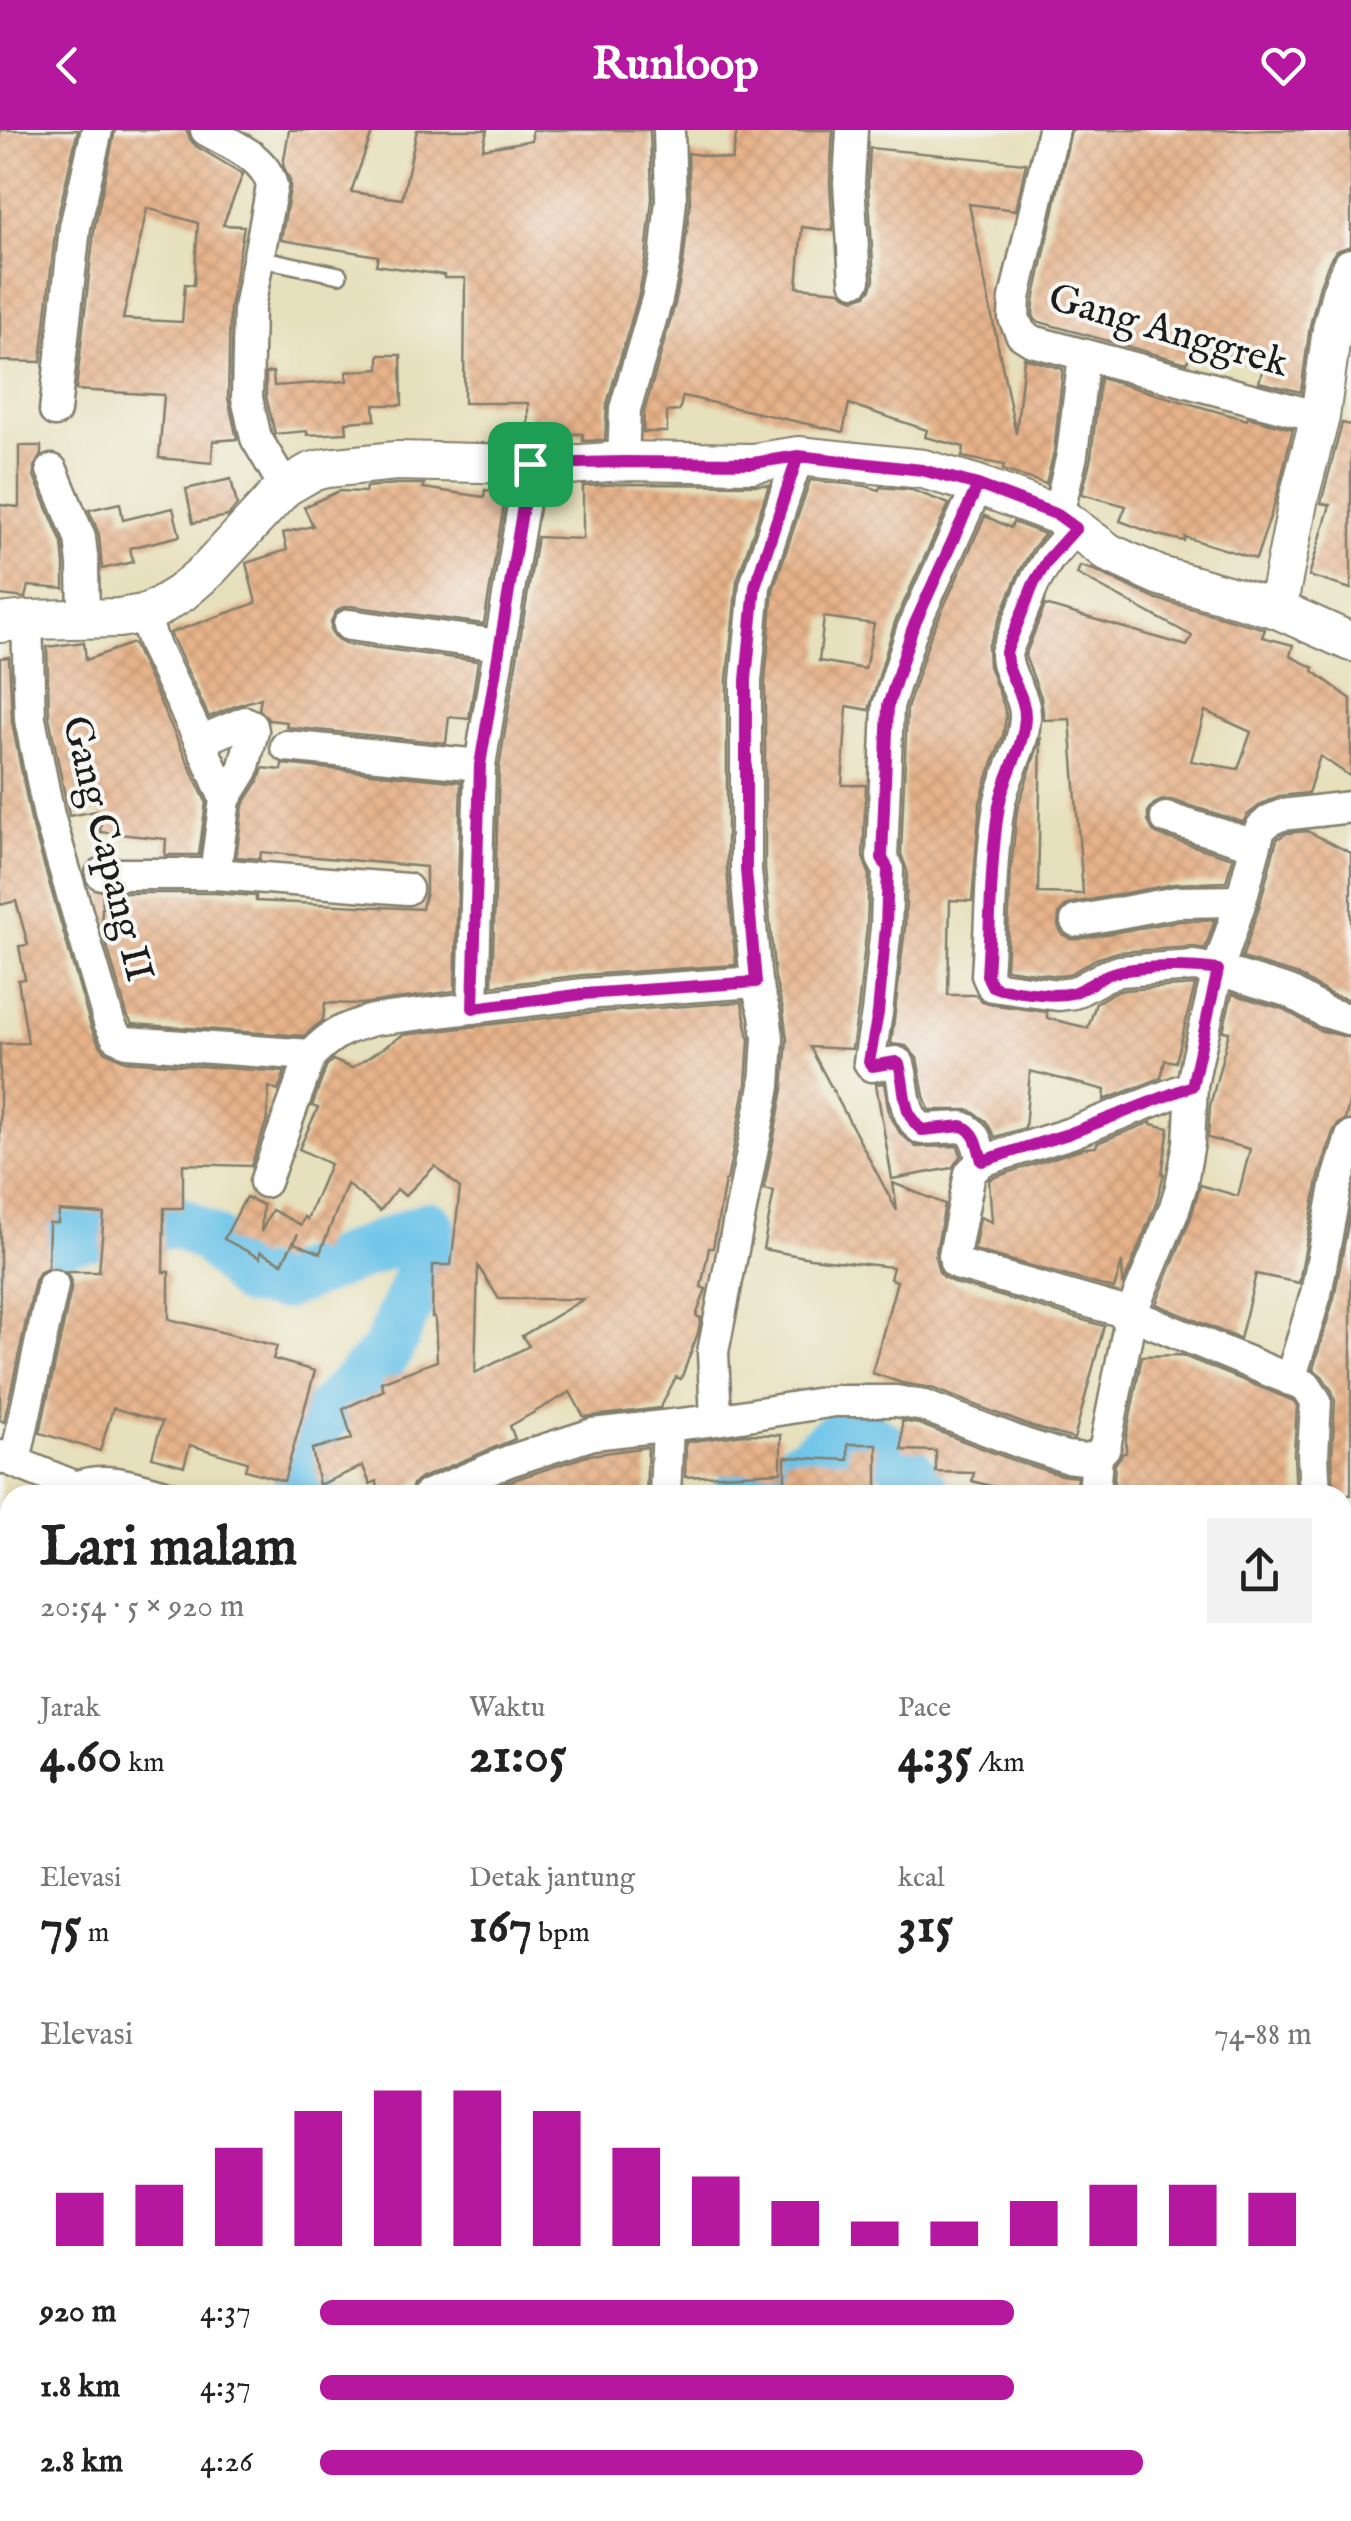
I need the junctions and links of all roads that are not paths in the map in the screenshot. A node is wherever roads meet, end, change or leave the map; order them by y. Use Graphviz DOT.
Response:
graph roads {
  1 [pos="97,130"];
  2 [pos="206,130"];
  3 [pos="668,130"];
  4 [pos="852,130"];
  5 [pos="1053,130"];
  6 [pos="260,258"];
  7 [pos="1351,268"];
  8 [pos="339,275"];
  9 [pos="855,280"];
  10 [pos="1084,355"];
  11 [pos="55,411"];
  12 [pos="1320,417"];
  13 [pos="798,456"];
  14 [pos="623,462"];
  15 [pos="530,464"];
  16 [pos="52,470"];
  17 [pos="978,485"];
  18 [pos="284,486"];
  19 [pos="1067,521"];
  20 [pos="1277,609"];
  21 [pos="143,614"];
  22 [pos="84,620"];
  23 [pos="13,622"];
  24 [pos="349,625"];
  25 [pos="1351,642"];
  26 [pos="500,645"];
  27 [pos="200,741"];
  28 [pos="286,746"];
  29 [pos="480,765"];
  30 [pos="225,800"];
  31 [pos="1351,808"];
  32 [pos="1166,818"];
  33 [pos="1256,845"];
  34 [pos="102,874"];
  35 [pos="215,874"];
  36 [pos="407,889"];
  37 [pos="1241,901"];
  38 [pos="1076,921"];
  39 [pos="1218,970"];
  40 [pos="756,982"];
  41 [pos="473,1008"];
  42 [pos="1351,1020"];
  43 [pos="311,1055"];
  44 [pos="1192,1086"];
  45 [pos="1351,1136"];
  46 [pos="978,1164"];
  47 [pos="265,1182"];
  48 [pos="53,1285"];
  49 [pos="1131,1314"];
  50 [pos="1290,1380"];
  51 [pos="716,1420"];
  52 [pos="668,1426"];
  53 [pos="1097,1456"];
  54 [pos="8,1459"];
  55 [pos="58,1485"];
  56 [pos="80,1485"];
  57 [pos="125,1485"];
  58 [pos="452,1485"];
  59 [pos="666,1485"];
  60 [pos="1095,1485"];
  61 [pos="1314,1485"];
  1 -- 11 [label="street"];
  2 -- 6 [label="street"];
  3 -- 14 [label="street"];
  4 -- 9 [label="street"];
  5 -- 10 [label="street, Gang Anggrek"];
  6 -- 8 [label="lane"];
  6 -- 18 [label="street"];
  7 -- 12 [label="street"];
  10 -- 12 [label="street, Gang Anggrek"];
  10 -- 19 [label="street"];
  12 -- 20 [label="street"];
  13 -- 14 [label="street"];
  13 -- 17 [label="street"];
  13 -- 40 [label="street"];
  14 -- 15 [label="street"];
  15 -- 18 [label="street"];
  15 -- 26 [label="street"];
  16 -- 22 [label="street"];
  17 -- 19 [label="street"];
  17 -- 46 [label="street"];
  18 -- 21 [label="street"];
  19 -- 20 [label="street"];
  19 -- 39 [label="street"];
  20 -- 25 [label="street"];
  21 -- 22 [label="street"];
  21 -- 27 [label="street"];
  22 -- 23 [label="street"];
  23 -- 43 [label="street, Gang Capang II"];
  24 -- 26 [label="street"];
  26 -- 29 [label="street"];
  27 -- 30 [label="street"];
  27 -- 30 [label="street"];
  28 -- 29 [label="street"];
  29 -- 41 [label="street"];
  30 -- 35 [label="street"];
  31 -- 33 [label="street"];
  32 -- 33 [label="street"];
  33 -- 37 [label="street"];
  34 -- 35 [label="street"];
  35 -- 36 [label="street"];
  37 -- 38 [label="street"];
  37 -- 39 [label="street"];
  39 -- 42 [label="street"];
  39 -- 44 [label="street"];
  40 -- 41 [label="street"];
  40 -- 51 [label="street"];
  41 -- 43 [label="street"];
  43 -- 47 [label="street"];
  44 -- 46 [label="street"];
  44 -- 49 [label="street"];
  45 -- 50 [label="street"];
  46 -- 49 [label="street"];
  48 -- 54 [label="street"];
  49 -- 50 [label="street"];
  49 -- 53 [label="street"];
  50 -- 61 [label="street"];
  51 -- 52 [label="street"];
  51 -- 53 [label="street"];
  52 -- 58 [label="street"];
  52 -- 59 [label="street"];
  53 -- 60 [label="street"];
  54 -- 55 [label="street"];
  56 -- 57 [label="street"];
}
